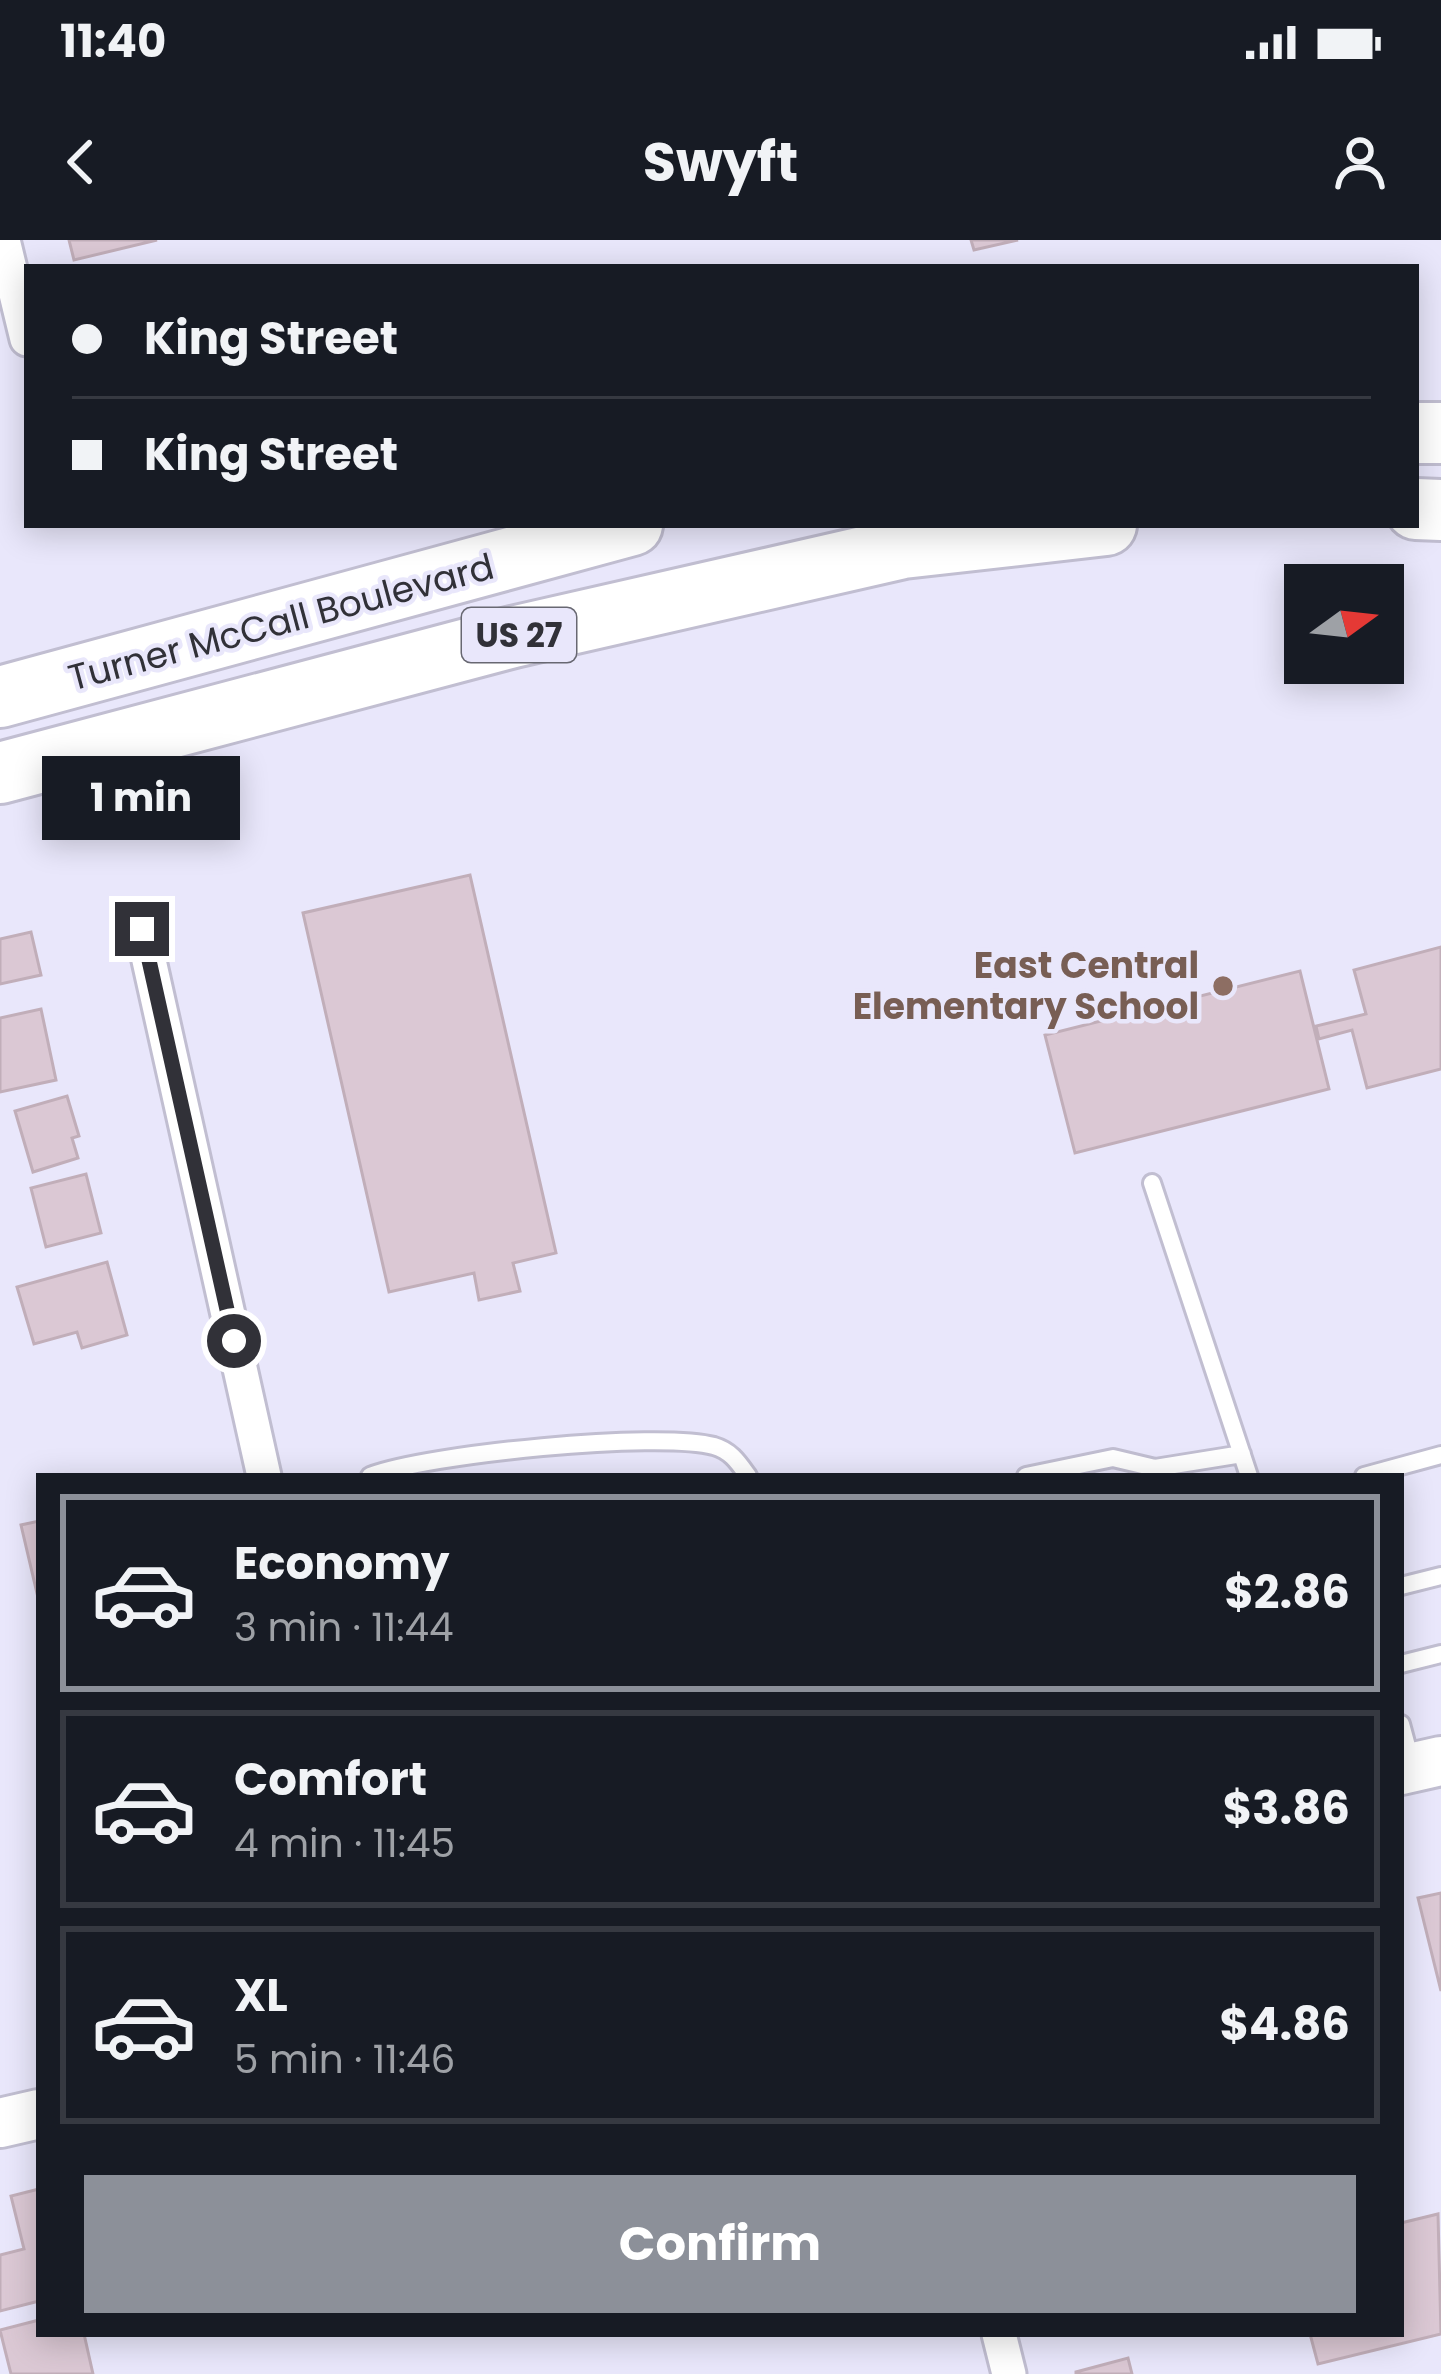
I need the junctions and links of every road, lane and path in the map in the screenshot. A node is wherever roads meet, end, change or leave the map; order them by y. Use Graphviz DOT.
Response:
graph roads {
  1 [pos="3,240"];
  2 [pos="24,327"];
  3 [pos="621,528"];
  4 [pos="1080,528"];
  5 [pos="0,697"];
  6 [pos="0,773"];
  7 [pos="142,929"];
  8 [pos="1152,1183"];
  9 [pos="1242,1454"];
  10 [pos="1441,1454"];
  11 [pos="1156,1472"];
  12 [pos="263,1473"];
  13 [pos="383,1473"];
  14 [pos="746,1473"];
  15 [pos="1040,1473"];
  16 [pos="1248,1473"];
  17 [pos="1374,1473"];
  18 [pos="1441,1576"];
  19 [pos="1404,1585"];
  20 [pos="1441,1654"];
  21 [pos="1404,1663"];
  22 [pos="36,2115"];
  23 [pos="0,2123"];
  24 [pos="1000,2337"];
  25 [pos="1009,2374"];
  1 -- 2 [label="street"];
  3 -- 5 [label="highway, Turner McCall Boulevard / US 27"];
  4 -- 6 [label="highway, Turner McCall Boulevard / US 27"];
  7 -- 12 [label="street"];
  8 -- 9 [label="lane"];
  9 -- 11 [label="lane"];
  9 -- 16 [label="lane"];
  10 -- 17 [label="lane"];
  11 -- 15 [label="lane"];
  13 -- 14 [label="lane"];
  18 -- 19 [label="lane"];
  20 -- 21 [label="lane"];
  22 -- 23 [label="main road"];
  24 -- 25 [label="street"];
}
